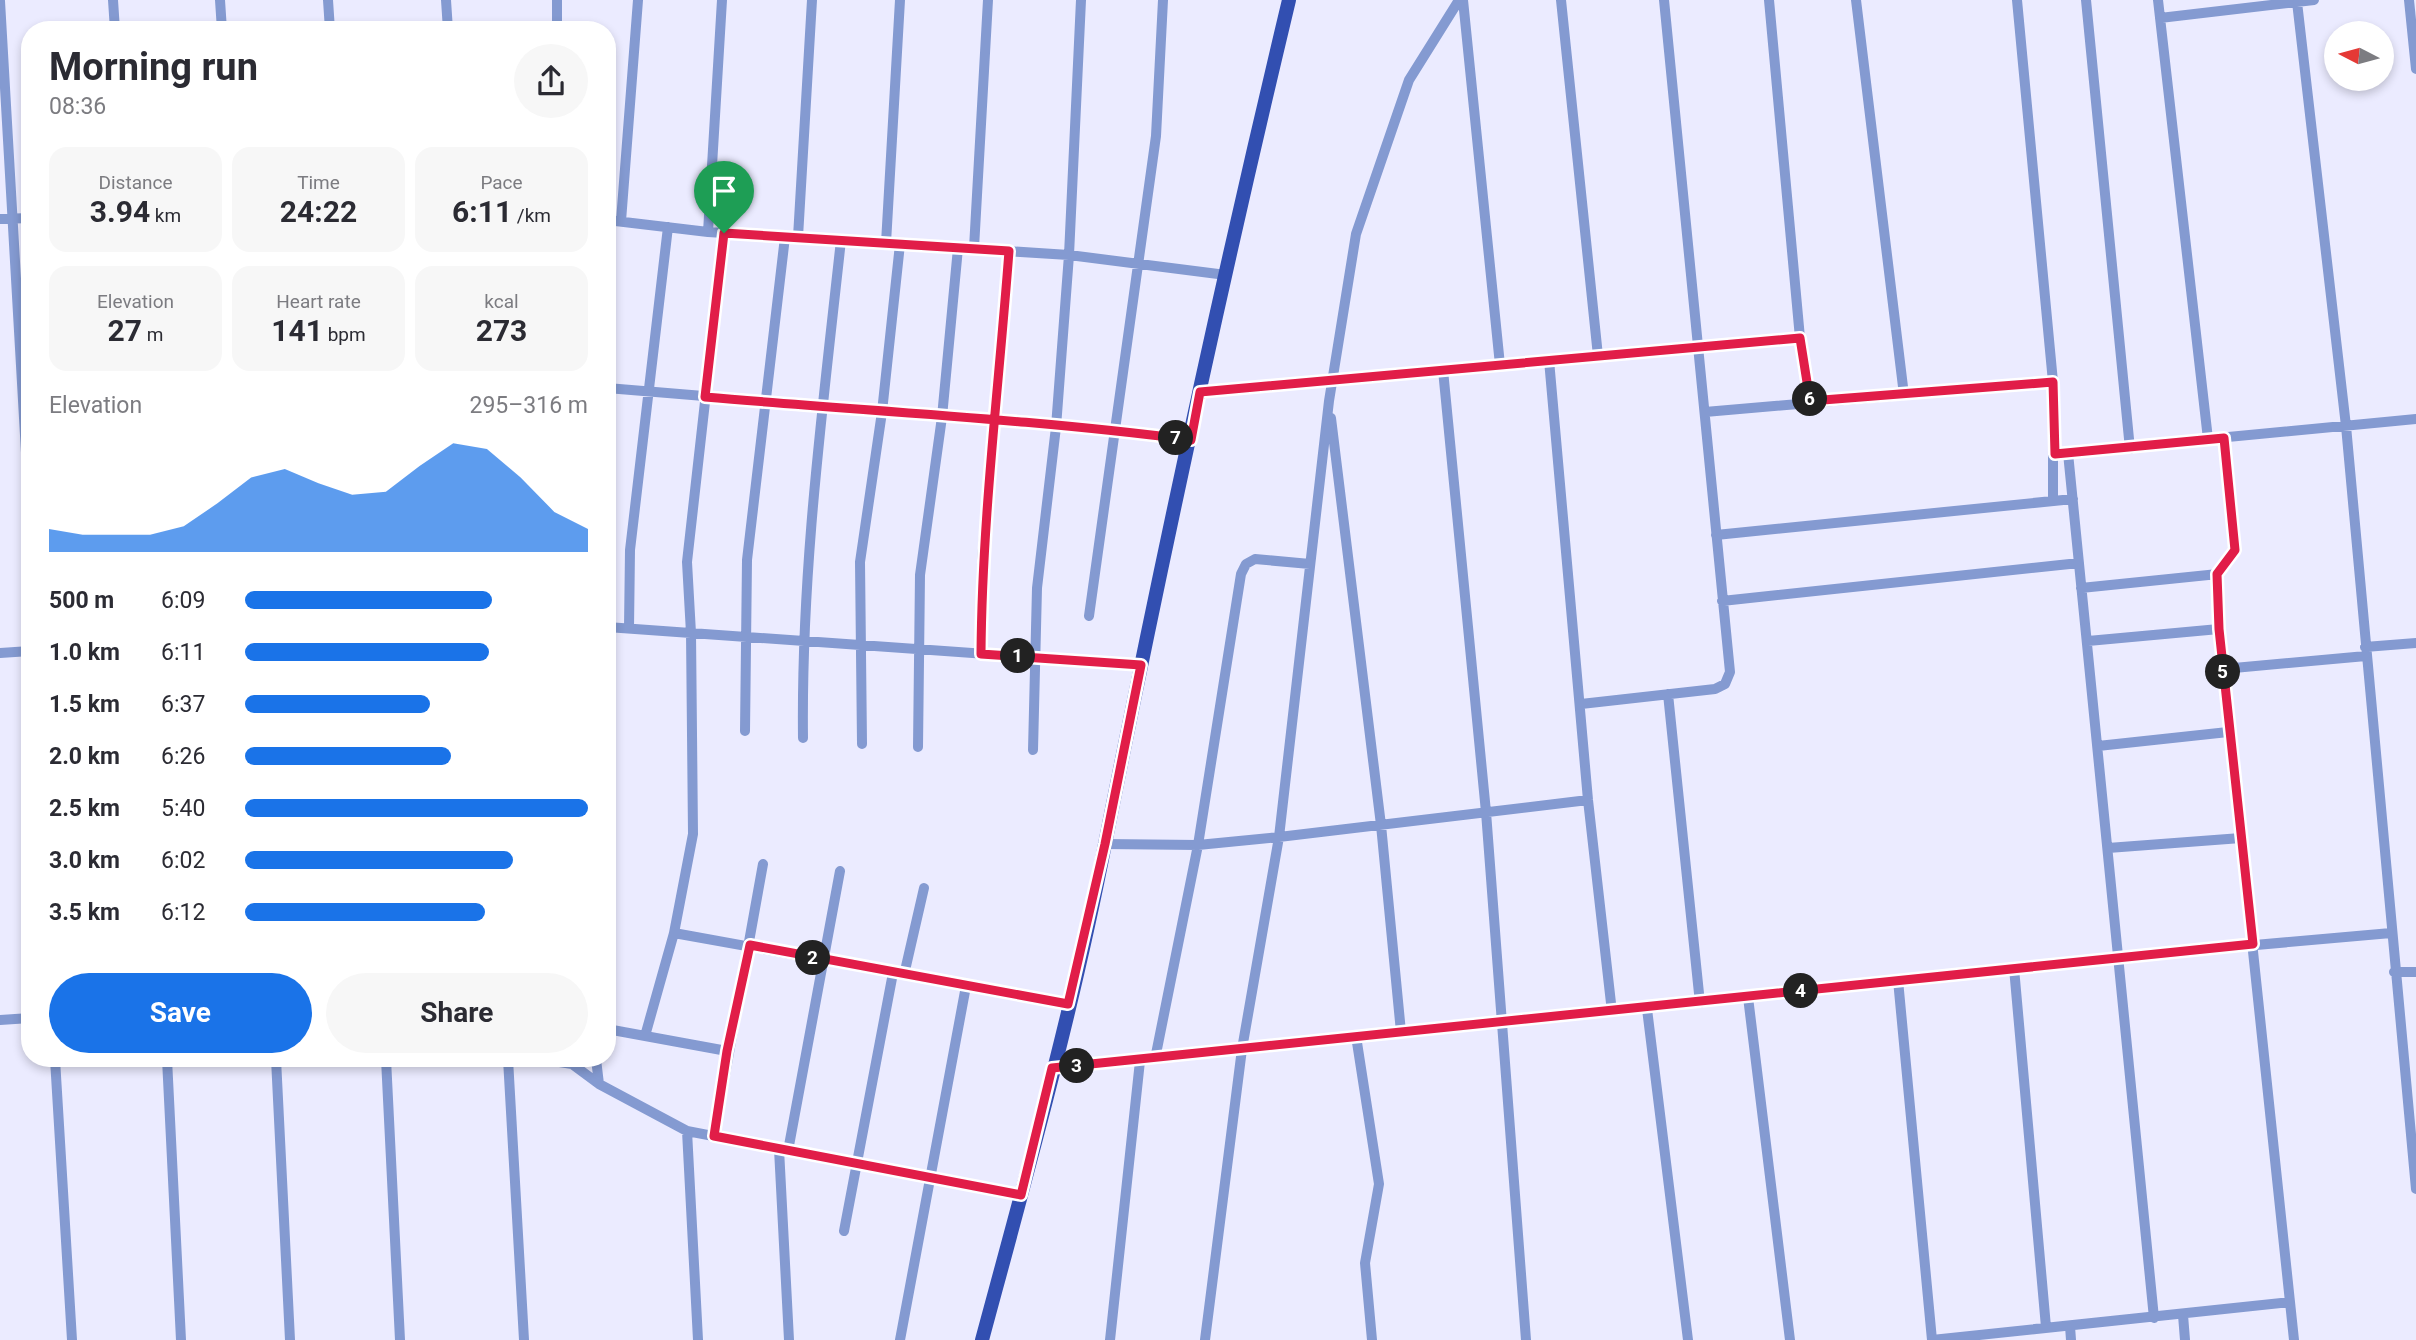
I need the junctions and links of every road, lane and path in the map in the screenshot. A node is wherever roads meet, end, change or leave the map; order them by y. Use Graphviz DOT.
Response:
graph roads {
  1 [pos="113,0"];
  2 [pos="220,0"];
  3 [pos="328,0"];
  4 [pos="446,0"];
  5 [pos="557,0"];
  6 [pos="638,0"];
  7 [pos="722,0"];
  8 [pos="812,0"];
  9 [pos="900,0"];
  10 [pos="988,0"];
  11 [pos="1081,0"];
  12 [pos="1163,0"];
  13 [pos="1290,0"];
  14 [pos="1461,0"];
  15 [pos="1561,0"];
  16 [pos="1664,0"];
  17 [pos="1769,0"];
  18 [pos="1856,0"];
  19 [pos="2017,0"];
  20 [pos="2086,0"];
  21 [pos="2158,0"];
  22 [pos="2314,0"];
  23 [pos="2409,0"];
  24 [pos="0,1"];
  25 [pos="2297,2"];
  26 [pos="2160,18"];
  27 [pos="114,21"];
  28 [pos="221,21"];
  29 [pos="329,21"];
  30 [pos="447,21"];
  31 [pos="557,21"];
  32 [pos="2416,69"];
  33 [pos="6,219"];
  34 [pos="616,221"];
  35 [pos="621,222"];
  36 [pos="668,227"];
  37 [pos="708,232"];
  38 [pos="724,233"];
  39 [pos="785,237"];
  40 [pos="798,237"];
  41 [pos="841,240"];
  42 [pos="886,243"];
  43 [pos="900,244"];
  44 [pos="958,247"];
  45 [pos="974,248"];
  46 [pos="1009,251"];
  47 [pos="1069,255"];
  48 [pos="1140,265"];
  49 [pos="1226,275"];
  50 [pos="1800,338"];
  51 [pos="1699,347"];
  52 [pos="1598,356"];
  53 [pos="1549,360"];
  54 [pos="1500,365"];
  55 [pos="1443,370"];
  56 [pos="1332,380"];
  57 [pos="2053,382"];
  58 [pos="616,389"];
  59 [pos="648,392"];
  60 [pos="1200,392"];
  61 [pos="1904,395"];
  62 [pos="705,397"];
  63 [pos="1329,401"];
  64 [pos="1810,401"];
  65 [pos="765,402"];
  66 [pos="823,407"];
  67 [pos="21,408"];
  68 [pos="882,412"];
  69 [pos="1705,412"];
  70 [pos="942,417"];
  71 [pos="2416,419"];
  72 [pos="996,422"];
  73 [pos="2346,426"];
  74 [pos="1056,427"];
  75 [pos="1116,430"];
  76 [pos="2224,438"];
  77 [pos="2208,439"];
  78 [pos="1191,440"];
  79 [pos="2130,449"];
  80 [pos="2068,453"];
  81 [pos="2055,454"];
  82 [pos="2073,499"];
  83 [pos="2053,501"];
  84 [pos="1716,536"];
  85 [pos="2079,563"];
  86 [pos="1310,564"];
  87 [pos="2217,574"];
  88 [pos="2081,588"];
  89 [pos="1722,601"];
  90 [pos="1089,616"];
  91 [pos="616,627"];
  92 [pos="629,628"];
  93 [pos="2219,629"];
  94 [pos="691,633"];
  95 [pos="744,636"];
  96 [pos="802,641"];
  97 [pos="2088,641"];
  98 [pos="2416,643"];
  99 [pos="862,645"];
  100 [pos="922,649"];
  101 [pos="2366,651"];
  102 [pos="21,652"];
  103 [pos="0,653"];
  104 [pos="981,654"];
  105 [pos="1035,657"];
  106 [pos="1141,665"];
  107 [pos="2223,669"];
  108 [pos="1668,694"];
  109 [pos="1581,704"];
  110 [pos="745,731"];
  111 [pos="2228,732"];
  112 [pos="803,738"];
  113 [pos="862,744"];
  114 [pos="2098,746"];
  115 [pos="918,747"];
  116 [pos="1033,750"];
  117 [pos="1588,800"];
  118 [pos="1486,812"];
  119 [pos="1381,825"];
  120 [pos="1279,837"];
  121 [pos="2241,838"];
  122 [pos="1105,844"];
  123 [pos="1198,845"];
  124 [pos="2108,848"];
  125 [pos="763,864"];
  126 [pos="841,871"];
  127 [pos="924,888"];
  128 [pos="674,933"];
  129 [pos="2390,933"];
  130 [pos="2253,944"];
  131 [pos="750,945"];
  132 [pos="2120,957"];
  133 [pos="824,960"];
  134 [pos="2014,968"];
  135 [pos="2394,972"];
  136 [pos="2416,972"];
  137 [pos="898,974"];
  138 [pos="1898,980"];
  139 [pos="965,986"];
  140 [pos="1748,997"];
  141 [pos="1700,1003"];
  142 [pos="1068,1004"];
  143 [pos="1647,1009"];
  144 [pos="1612,1012"];
  145 [pos="21,1019"];
  146 [pos="0,1020"];
  147 [pos="1501,1022"];
  148 [pos="616,1031"];
  149 [pos="1401,1032"];
  150 [pos="645,1036"];
  151 [pos="1356,1036"];
  152 [pos="1242,1049"];
  153 [pos="727,1051"];
  154 [pos="1155,1059"];
  155 [pos="1140,1060"];
  156 [pos="55,1067"];
  157 [pos="167,1067"];
  158 [pos="276,1067"];
  159 [pos="386,1067"];
  160 [pos="509,1067"];
  161 [pos="576,1067"];
  162 [pos="597,1067"];
  163 [pos="1052,1068"];
  164 [pos="599,1084"];
  165 [pos="687,1131"];
  166 [pos="714,1136"];
  167 [pos="783,1150"];
  168 [pos="2415,1163"];
  169 [pos="856,1164"];
  170 [pos="930,1178"];
  171 [pos="2416,1189"];
  172 [pos="1021,1195"];
  173 [pos="844,1231"];
  174 [pos="2290,1302"];
  175 [pos="2183,1315"];
  176 [pos="2154,1318"];
  177 [pos="2070,1326"];
  178 [pos="2046,1327"];
  179 [pos="72,1340"];
  180 [pos="181,1340"];
  181 [pos="290,1340"];
  182 [pos="400,1340"];
  183 [pos="524,1340"];
  184 [pos="698,1340"];
  185 [pos="789,1340"];
  186 [pos="900,1340"];
  187 [pos="982,1340"];
  188 [pos="1110,1340"];
  189 [pos="1205,1340"];
  190 [pos="1372,1340"];
  191 [pos="1526,1340"];
  192 [pos="1688,1340"];
  193 [pos="1790,1340"];
  194 [pos="1932,1340"];
  195 [pos="2071,1340"];
  196 [pos="2185,1340"];
  197 [pos="2294,1340"];
  1 -- 27 [label="street"];
  2 -- 28 [label="street"];
  3 -- 29 [label="street"];
  4 -- 30 [label="street"];
  5 -- 31 [label="street"];
  6 -- 35 [label="street"];
  7 -- 37 [label="street"];
  8 -- 40 [label="street"];
  9 -- 42 [label="street"];
  10 -- 45 [label="street"];
  11 -- 47 [label="street"];
  12 -- 48 [label="street"];
  13 -- 49 [label="main road"];
  14 -- 54 [label="street"];
  14 -- 56 [label="street"];
  15 -- 52 [label="street"];
  16 -- 51 [label="street"];
  17 -- 50 [label="street"];
  18 -- 61 [label="street"];
  19 -- 57 [label="street"];
  20 -- 79 [label="street"];
  21 -- 26 [label="street"];
  22 -- 25 [label="street"];
  23 -- 32 [label="street"];
  24 -- 33 [label="street"];
  25 -- 26 [label="street"];
  25 -- 73 [label="street"];
  26 -- 77 [label="street"];
  33 -- 67 [label="street"];
  34 -- 35 [label="street"];
  35 -- 36 [label="street"];
  36 -- 37 [label="street"];
  36 -- 59 [label="street"];
  37 -- 38 [label="street"];
  38 -- 39 [label="street"];
  38 -- 62 [label="street"];
  39 -- 40 [label="street"];
  39 -- 65 [label="street"];
  40 -- 41 [label="street"];
  41 -- 42 [label="street"];
  41 -- 66 [label="street"];
  42 -- 43 [label="street"];
  43 -- 44 [label="street"];
  43 -- 68 [label="street"];
  44 -- 45 [label="street"];
  44 -- 70 [label="street"];
  45 -- 46 [label="street"];
  46 -- 47 [label="street"];
  46 -- 72 [label="street"];
  47 -- 48 [label="street"];
  47 -- 74 [label="street"];
  48 -- 49 [label="street"];
  48 -- 75 [label="street"];
  49 -- 60 [label="main road"];
  50 -- 51 [label="street"];
  50 -- 64 [label="street"];
  51 -- 52 [label="street"];
  51 -- 69 [label="street"];
  52 -- 53 [label="street"];
  53 -- 54 [label="street"];
  53 -- 109 [label="street"];
  54 -- 55 [label="street"];
  55 -- 56 [label="street"];
  55 -- 118 [label="street"];
  56 -- 60 [label="street"];
  56 -- 63 [label="street"];
  57 -- 61 [label="street"];
  57 -- 81 [label="street"];
  58 -- 59 [label="street"];
  59 -- 62 [label="street"];
  59 -- 92 [label="street"];
  60 -- 78 [label="main road"];
  61 -- 64 [label="street"];
  62 -- 65 [label="street"];
  62 -- 94 [label="street"];
  63 -- 86 [label="street"];
  63 -- 119 [label="street"];
  64 -- 69 [label="street"];
  65 -- 66 [label="street"];
  65 -- 95 [label="street"];
  66 -- 68 [label="street"];
  66 -- 96 [label="street"];
  68 -- 70 [label="street"];
  68 -- 99 [label="street"];
  69 -- 84 [label="street"];
  70 -- 72 [label="street"];
  70 -- 100 [label="street"];
  71 -- 73 [label="street"];
  72 -- 74 [label="street"];
  72 -- 104 [label="street"];
  73 -- 76 [label="street"];
  73 -- 101 [label="street"];
  74 -- 75 [label="street"];
  74 -- 105 [label="street"];
  75 -- 78 [label="street"];
  75 -- 90 [label="street"];
  76 -- 77 [label="street"];
  76 -- 87 [label="street"];
  77 -- 79 [label="street"];
  78 -- 106 [label="main road"];
  79 -- 80 [label="street"];
  80 -- 81 [label="street"];
  80 -- 82 [label="street"];
  81 -- 83 [label="street"];
  82 -- 83 [label="street"];
  82 -- 85 [label="street"];
  83 -- 84 [label="street"];
  84 -- 89 [label="street"];
  85 -- 88 [label="street"];
  85 -- 89 [label="street"];
  86 -- 120 [label="street"];
  86 -- 123 [label="street"];
  87 -- 88 [label="street"];
  87 -- 93 [label="street"];
  88 -- 97 [label="street"];
  89 -- 108 [label="street"];
  91 -- 92 [label="street"];
  92 -- 94 [label="street"];
  93 -- 97 [label="street"];
  93 -- 107 [label="street"];
  94 -- 95 [label="street"];
  94 -- 128 [label="street"];
  95 -- 96 [label="street"];
  95 -- 110 [label="street"];
  96 -- 99 [label="street"];
  96 -- 112 [label="street"];
  97 -- 114 [label="street"];
  98 -- 101 [label="street"];
  99 -- 100 [label="street"];
  99 -- 113 [label="street"];
  100 -- 104 [label="street"];
  100 -- 115 [label="street"];
  101 -- 107 [label="street"];
  101 -- 129 [label="street"];
  102 -- 103 [label="street"];
  104 -- 105 [label="street"];
  105 -- 106 [label="street"];
  105 -- 116 [label="street"];
  106 -- 122 [label="main road"];
  107 -- 111 [label="street"];
  108 -- 109 [label="street"];
  108 -- 141 [label="street"];
  109 -- 117 [label="street"];
  111 -- 114 [label="street"];
  111 -- 121 [label="street"];
  114 -- 124 [label="street"];
  117 -- 118 [label="street"];
  117 -- 144 [label="street"];
  118 -- 119 [label="street"];
  118 -- 147 [label="street"];
  119 -- 120 [label="street"];
  119 -- 149 [label="street"];
  120 -- 123 [label="street"];
  120 -- 152 [label="street"];
  121 -- 124 [label="street"];
  121 -- 130 [label="street"];
  122 -- 123 [label="street"];
  122 -- 142 [label="main road"];
  123 -- 154 [label="street"];
  124 -- 132 [label="street"];
  125 -- 131 [label="street"];
  126 -- 133 [label="street"];
  127 -- 137 [label="street"];
  128 -- 131 [label="street"];
  128 -- 150 [label="street"];
  129 -- 130 [label="street"];
  129 -- 135 [label="street"];
  130 -- 132 [label="street"];
  130 -- 174 [label="street"];
  131 -- 133 [label="street"];
  131 -- 153 [label="street"];
  132 -- 134 [label="street"];
  132 -- 176 [label="street"];
  133 -- 137 [label="street"];
  133 -- 167 [label="street"];
  134 -- 138 [label="street"];
  134 -- 178 [label="street"];
  135 -- 136 [label="street"];
  135 -- 168 [label="street"];
  137 -- 139 [label="street"];
  137 -- 169 [label="street"];
  138 -- 140 [label="street"];
  138 -- 194 [label="street"];
  139 -- 142 [label="street"];
  139 -- 170 [label="street"];
  140 -- 141 [label="street"];
  140 -- 193 [label="street"];
  141 -- 143 [label="street"];
  142 -- 163 [label="main road"];
  143 -- 144 [label="street"];
  143 -- 192 [label="street"];
  144 -- 147 [label="street"];
  145 -- 146 [label="street"];
  147 -- 149 [label="street"];
  147 -- 191 [label="street"];
  148 -- 150 [label="street"];
  149 -- 151 [label="street"];
  150 -- 153 [label="street"];
  151 -- 152 [label="street"];
  151 -- 190 [label="street"];
  152 -- 154 [label="street"];
  152 -- 189 [label="street"];
  153 -- 166 [label="street"];
  154 -- 155 [label="street"];
  155 -- 163 [label="street"];
  155 -- 188 [label="street"];
  156 -- 179 [label="street"];
  157 -- 180 [label="street"];
  158 -- 181 [label="street"];
  159 -- 182 [label="street"];
  160 -- 183 [label="street"];
  161 -- 164 [label="street"];
  162 -- 164 [label="street"];
  163 -- 172 [label="main road"];
  164 -- 165 [label="street"];
  165 -- 166 [label="street"];
  165 -- 184 [label="street"];
  166 -- 167 [label="street"];
  167 -- 169 [label="street"];
  167 -- 185 [label="street"];
  168 -- 171 [label="street"];
  169 -- 170 [label="street"];
  169 -- 173 [label="street"];
  170 -- 172 [label="street"];
  170 -- 186 [label="street"];
  172 -- 187 [label="main road"];
  174 -- 175 [label="street"];
  174 -- 197 [label="street"];
  175 -- 176 [label="street"];
  175 -- 196 [label="street"];
  176 -- 177 [label="street"];
  177 -- 178 [label="street"];
  177 -- 195 [label="street"];
  178 -- 194 [label="street"];
}
